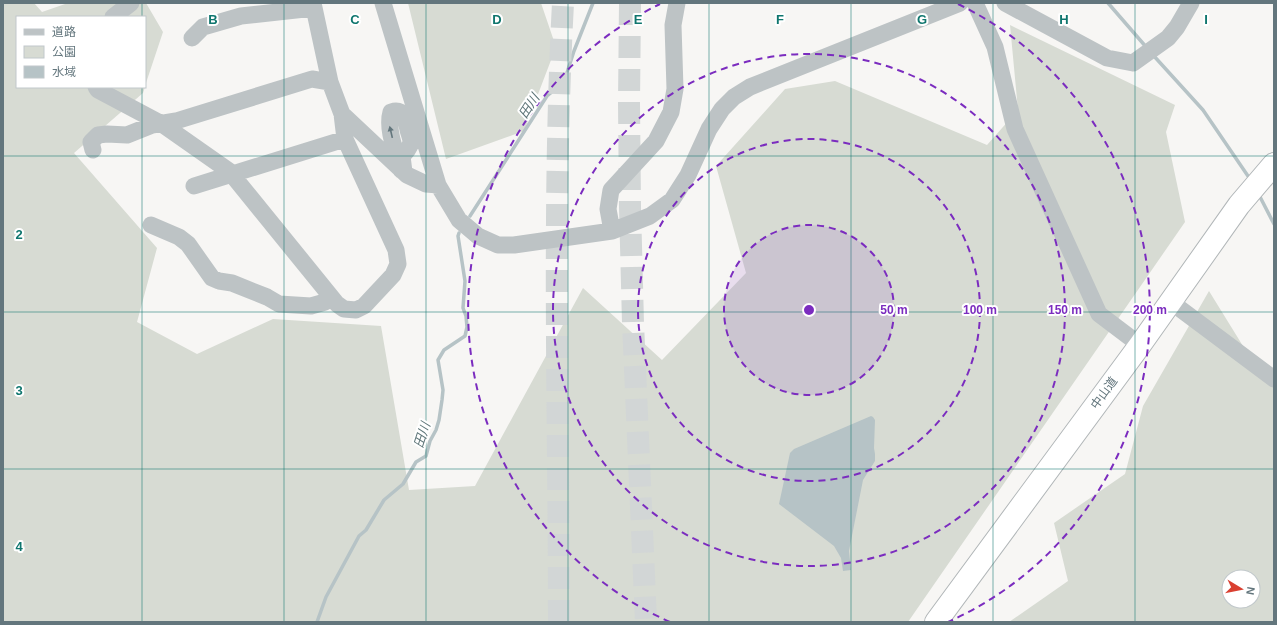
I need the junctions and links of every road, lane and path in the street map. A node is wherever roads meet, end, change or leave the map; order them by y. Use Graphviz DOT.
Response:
graph roads {
  1 [pos="130,3"];
  2 [pos="383,3"];
  3 [pos="677,3"];
  4 [pos="960,3"];
  5 [pos="975,3"];
  6 [pos="1005,3"];
  7 [pos="1191,3"];
  8 [pos="313,5"];
  9 [pos="233,10"];
  10 [pos="114,16"];
  11 [pos="192,38"];
  12 [pos="330,82"];
  13 [pos="97,88"];
  14 [pos="342,114"];
  15 [pos="162,124"];
  16 [pos="345,139"];
  17 [pos="93,150"];
  18 [pos="1274,164"];
  19 [pos="231,174"];
  20 [pos="194,186"];
  21 [pos="438,186"];
  22 [pos="151,225"];
  23 [pos="612,231"];
  24 [pos="331,297"];
  25 [pos="1171,302"];
  26 [pos="1140,345"];
  27 [pos="1274,378"];
  28 [pos="936,622"];
  1 -- 10 [label="street"];
  2 -- 21 [label="street"];
  3 -- 23 [label="street"];
  4 -- 23 [label="street"];
  5 -- 26 [label="street"];
  6 -- 7 [label="street"];
  8 -- 9 [label="street"];
  8 -- 12 [label="street"];
  9 -- 11 [label="street"];
  12 -- 14 [label="street"];
  12 -- 15 [label="street"];
  13 -- 15 [label="street"];
  14 -- 16 [label="street"];
  14 -- 21 [label="street"];
  15 -- 17 [label="street"];
  15 -- 19 [label="street"];
  16 -- 19 [label="street"];
  16 -- 24 [label="street"];
  18 -- 25 [label="highway, 中山道"];
  19 -- 20 [label="street"];
  19 -- 24 [label="street"];
  21 -- 23 [label="street"];
  22 -- 24 [label="street"];
  25 -- 26 [label="highway, 中山道"];
  25 -- 27 [label="street"];
  26 -- 28 [label="highway, 中山道"];
}
